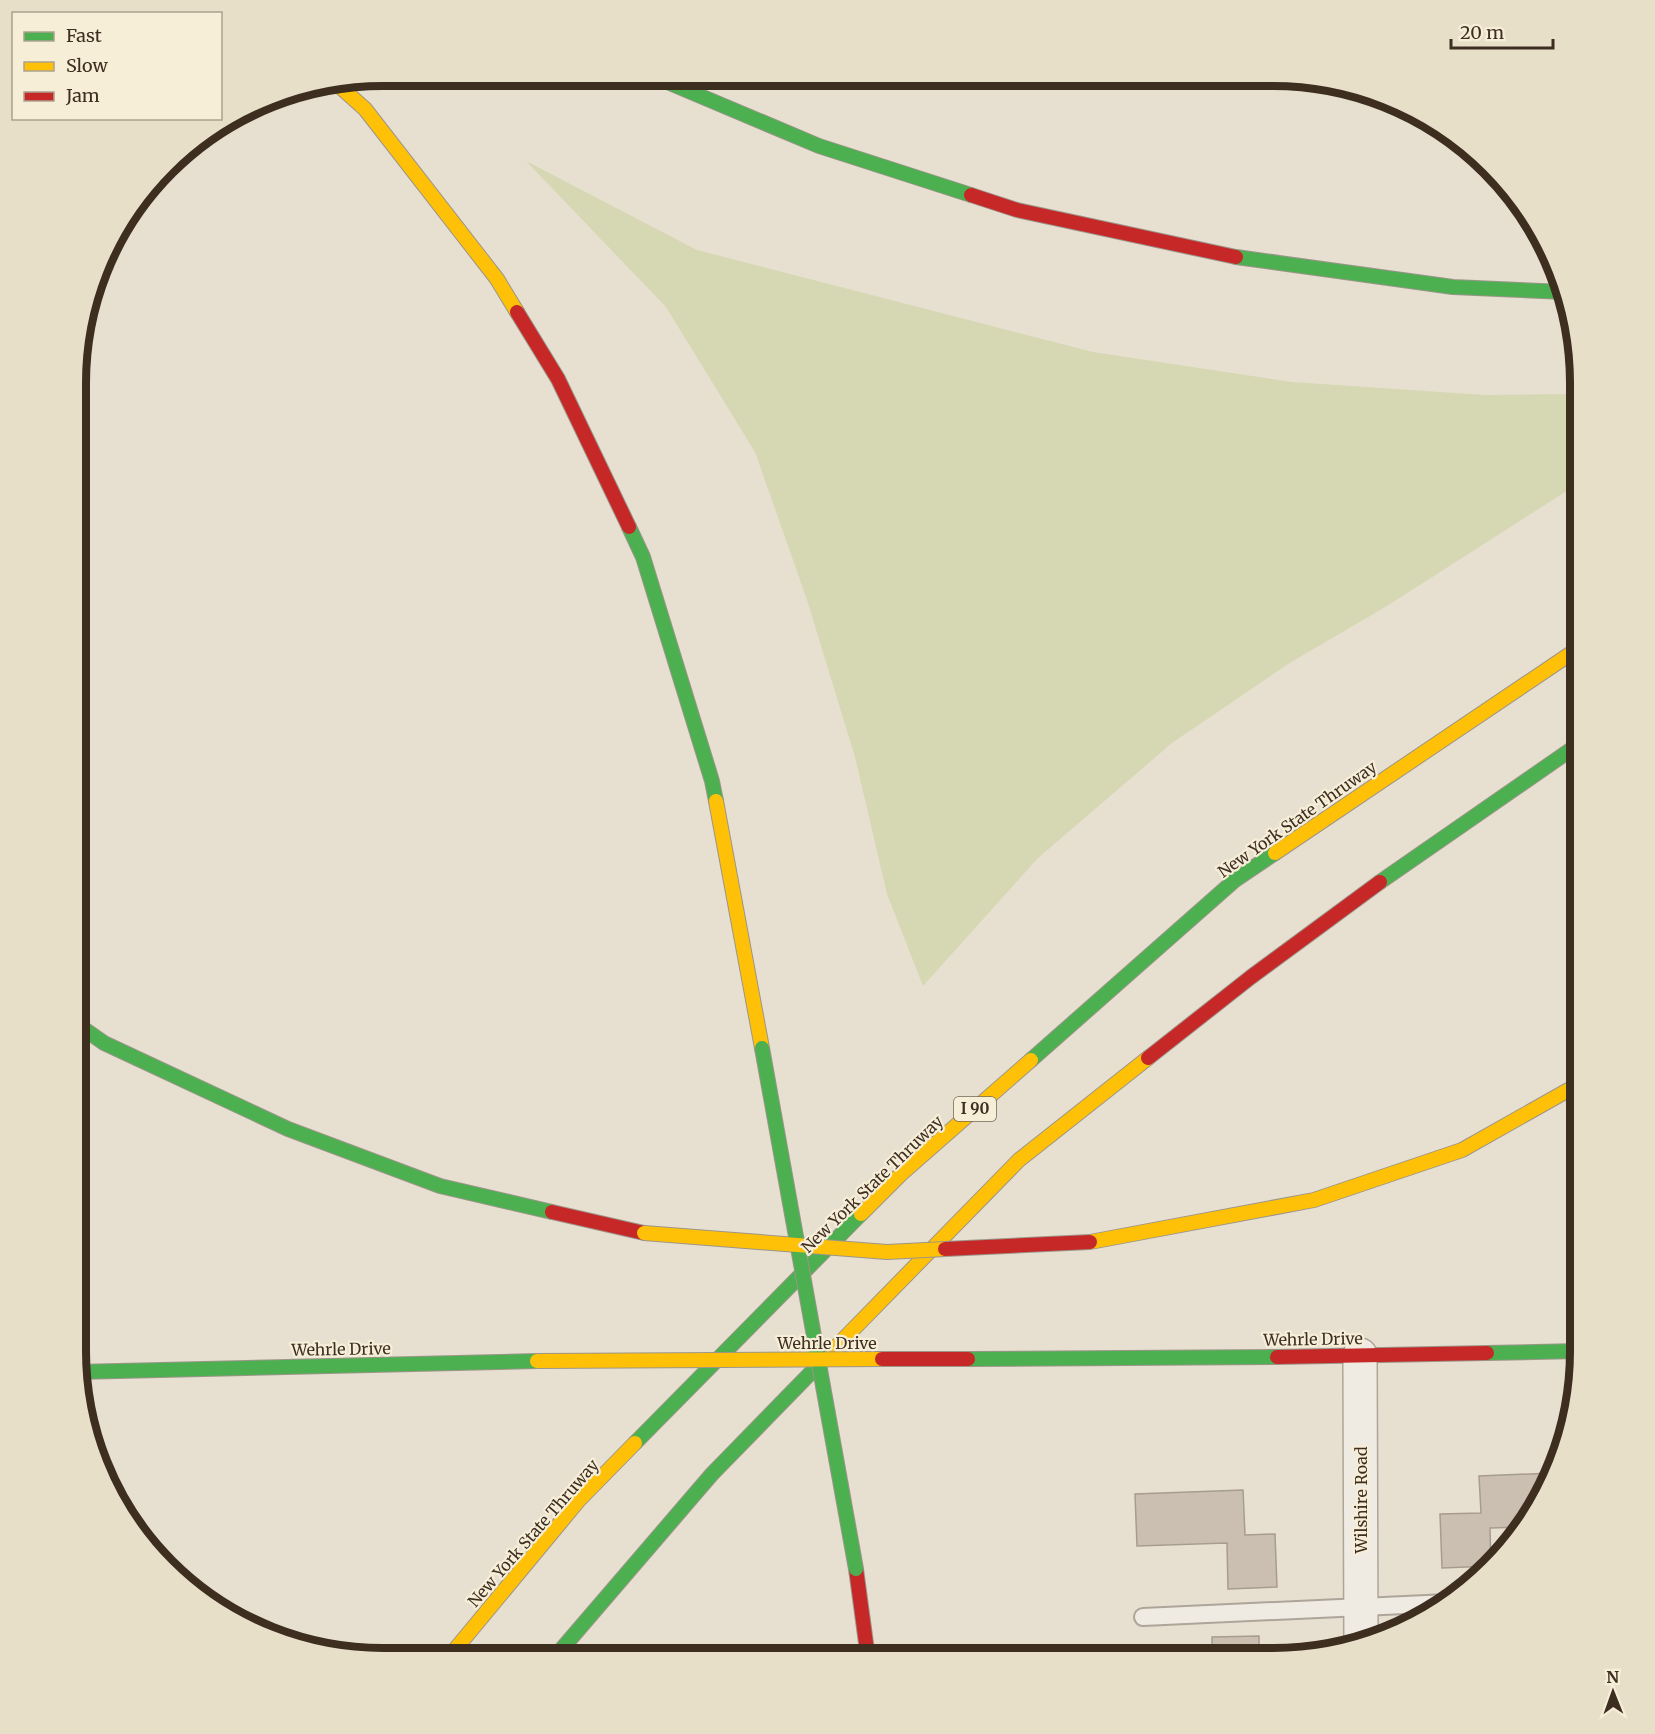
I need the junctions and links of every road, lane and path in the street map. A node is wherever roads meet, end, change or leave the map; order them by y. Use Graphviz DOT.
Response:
graph roads {
  1 [pos="677,86"];
  2 [pos="342,88"];
  3 [pos="1555,292"];
  4 [pos="1570,654"];
  5 [pos="1570,750"];
  6 [pos="86,1030"];
  7 [pos="1570,1089"];
  8 [pos="1570,1351"];
  9 [pos="1360,1355"];
  10 [pos="86,1372"];
  11 [pos="1429,1604"];
  12 [pos="1362,1606"];
  13 [pos="1143,1617"];
  14 [pos="1361,1635"];
  15 [pos="456,1648"];
  16 [pos="563,1648"];
  17 [pos="866,1648"];
  1 -- 3 [label="main road"];
  2 -- 17 [label="main road, bridge"];
  4 -- 15 [label="main road, New York State Thruway / I 90"];
  5 -- 16 [label="main road"];
  6 -- 7 [label="main road, bridge"];
  8 -- 9 [label="main road, Wehrle Drive"];
  9 -- 10 [label="main road, Wehrle Drive, bridge"];
  9 -- 12 [label="street, Wilshire Road"];
  11 -- 12 [label="lane"];
  12 -- 13 [label="lane"];
  12 -- 14 [label="street, Wilshire Road"];
}
